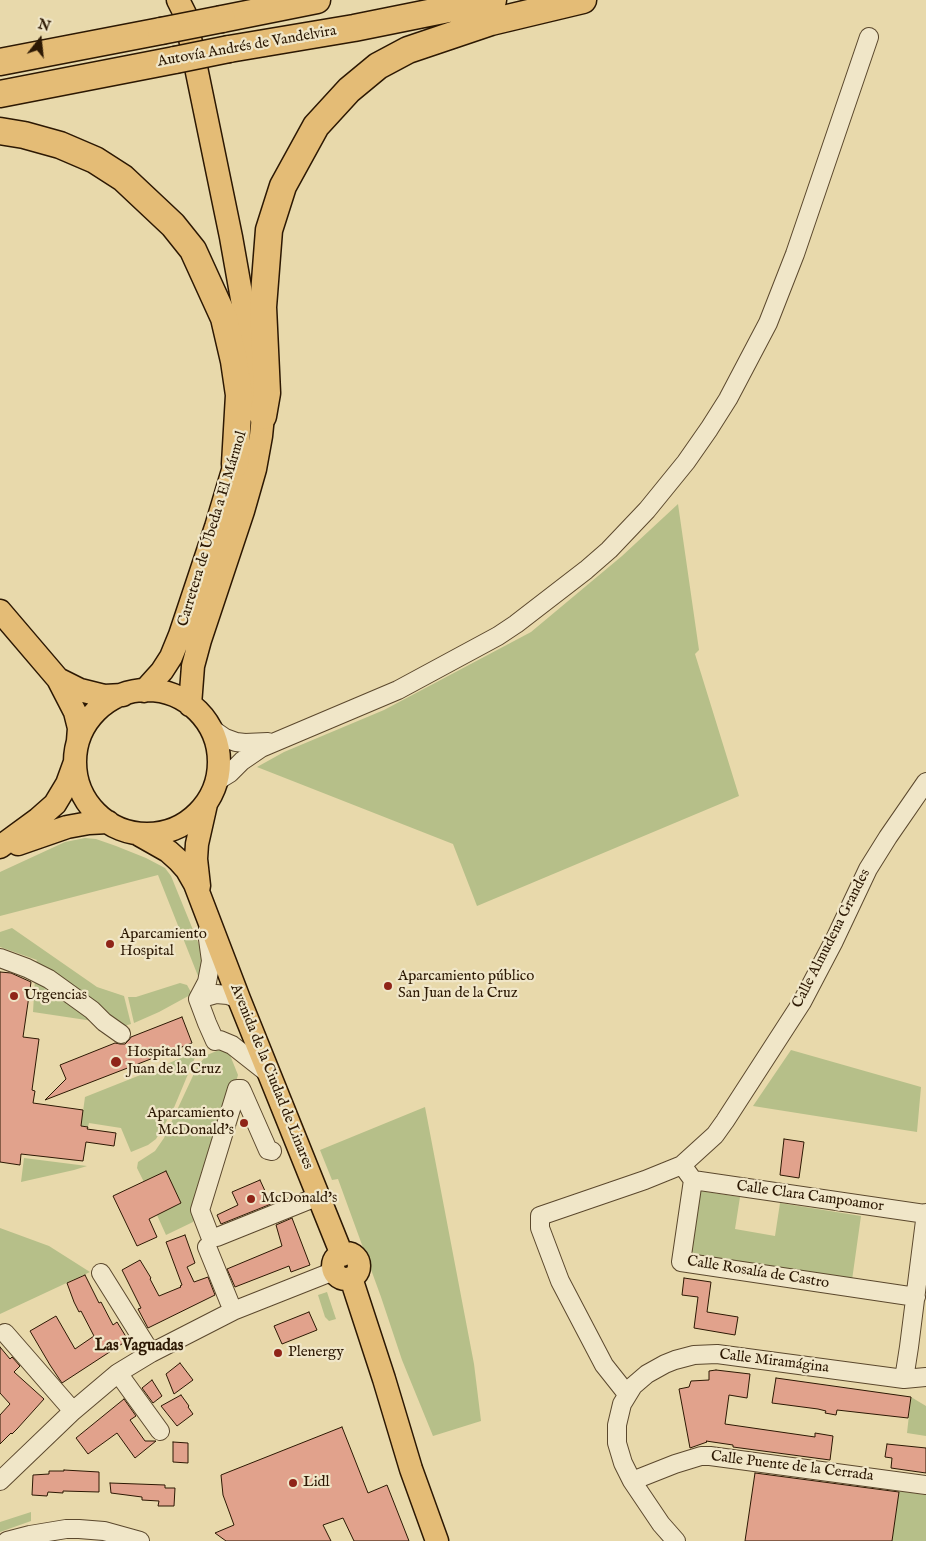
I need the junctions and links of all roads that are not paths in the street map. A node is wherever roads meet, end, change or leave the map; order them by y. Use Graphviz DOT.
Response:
graph roads {
  1 [pos="317,0"];
  2 [pos="494,0"];
  3 [pos="583,0"];
  4 [pos="183,5"];
  5 [pos="869,37"];
  6 [pos="0,62"];
  7 [pos="0,94"];
  8 [pos="0,131"];
  9 [pos="247,327"];
  10 [pos="263,416"];
  11 [pos="235,464"];
  12 [pos="0,611"];
  13 [pos="58,679"];
  14 [pos="134,693"];
  15 [pos="190,705"];
  16 [pos="209,727"];
  17 [pos="276,742"];
  18 [pos="77,751"];
  19 [pos="217,781"];
  20 [pos="926,782"];
  21 [pos="206,804"];
  22 [pos="108,822"];
  23 [pos="138,834"];
  24 [pos="0,848"];
  25 [pos="203,905"];
  26 [pos="0,958"];
  27 [pos="198,999"];
  28 [pos="238,999"];
  29 [pos="121,1034"];
  30 [pos="270,1076"];
  31 [pos="272,1151"];
  32 [pos="682,1166"];
  33 [pos="693,1180"];
  34 [pos="318,1196"];
  35 [pos="926,1214"];
  36 [pos="207,1247"];
  37 [pos="342,1268"];
  38 [pos="101,1273"];
  39 [pos="916,1297"];
  40 [pos="233,1311"];
  41 [pos="5,1333"];
  42 [pos="910,1347"];
  43 [pos="151,1353"];
  44 [pos="118,1373"];
  45 [pos="904,1379"];
  46 [pos="925,1381"];
  47 [pos="627,1394"];
  48 [pos="73,1411"];
  49 [pos="160,1431"];
  50 [pos="1,1478"];
  51 [pos="632,1481"];
  52 [pos="926,1485"];
  53 [pos="7,1541"];
  54 [pos="140,1541"];
  55 [pos="437,1541"];
  56 [pos="676,1541"];
  1 -- 6 [label="highway, Autovía Andrés de Vandelvira, bridge"];
  2 -- 7 [label="highway, Autovía Andrés de Vandelvira, bridge"];
  3 -- 10 [label="highway"];
  4 -- 9 [label="main road, Carretera de Úbeda a El Mármol"];
  5 -- 17 [label="street"];
  8 -- 11 [label="highway"];
  9 -- 10 [label="main road, Carretera de Úbeda a El Mármol"];
  9 -- 11 [label="main road, Carretera de Úbeda a El Mármol"];
  10 -- 15 [label="main road, Carretera de Úbeda a El Mármol"];
  11 -- 14 [label="main road, Carretera de Úbeda a El Mármol"];
  12 -- 13 [label="main road"];
  13 -- 14 [label="main road"];
  13 -- 18 [label="main road"];
  14 -- 15 [label="main road"];
  14 -- 18 [label="main road"];
  15 -- 16 [label="main road"];
  16 -- 17 [label="street"];
  16 -- 19 [label="main road"];
  17 -- 19 [label="street"];
  18 -- 22 [label="main road"];
  18 -- 24 [label="main road"];
  19 -- 21 [label="main road"];
  20 -- 32 [label="street, Calle Almudena Grandes"];
  21 -- 23 [label="main road"];
  21 -- 25 [label="main road, Avenida de la Ciudad de Linares"];
  22 -- 23 [label="main road"];
  22 -- 24 [label="main road"];
  23 -- 25 [label="main road, Avenida de la Ciudad de Linares"];
  25 -- 27 [label="street"];
  25 -- 28 [label="main road, Avenida de la Ciudad de Linares"];
  26 -- 29 [label="street"];
  27 -- 28 [label="street"];
  27 -- 30 [label="street"];
  28 -- 30 [label="main road, Avenida de la Ciudad de Linares"];
  30 -- 34 [label="main road, Avenida de la Ciudad de Linares"];
  31 -- 34 [label="street"];
  32 -- 33 [label="street"];
  32 -- 47 [label="street, Calle Almudena Grandes"];
  33 -- 35 [label="street, Calle Clara Campoamor"];
  33 -- 39 [label="street, Calle Rosalía de Castro"];
  34 -- 37 [label="main road, Avenida de la Ciudad de Linares"];
  35 -- 39 [label="street"];
  36 -- 40 [label="street"];
  37 -- 40 [label="street"];
  37 -- 55 [label="main road, Avenida de la Ciudad de Linares"];
  38 -- 43 [label="street"];
  39 -- 42 [label="street"];
  40 -- 43 [label="street"];
  41 -- 48 [label="street"];
  42 -- 45 [label="street"];
  42 -- 46 [label="street"];
  43 -- 44 [label="street"];
  44 -- 48 [label="street"];
  44 -- 49 [label="street"];
  45 -- 46 [label="street, Calle Miramágina"];
  45 -- 47 [label="street, Calle Miramágina"];
  47 -- 51 [label="street, Calle Miramágina"];
  48 -- 50 [label="street"];
  51 -- 52 [label="street, Calle Puente de la Cerrada"];
  51 -- 56 [label="street, Calle Miramágina"];
  53 -- 54 [label="street"];
}
